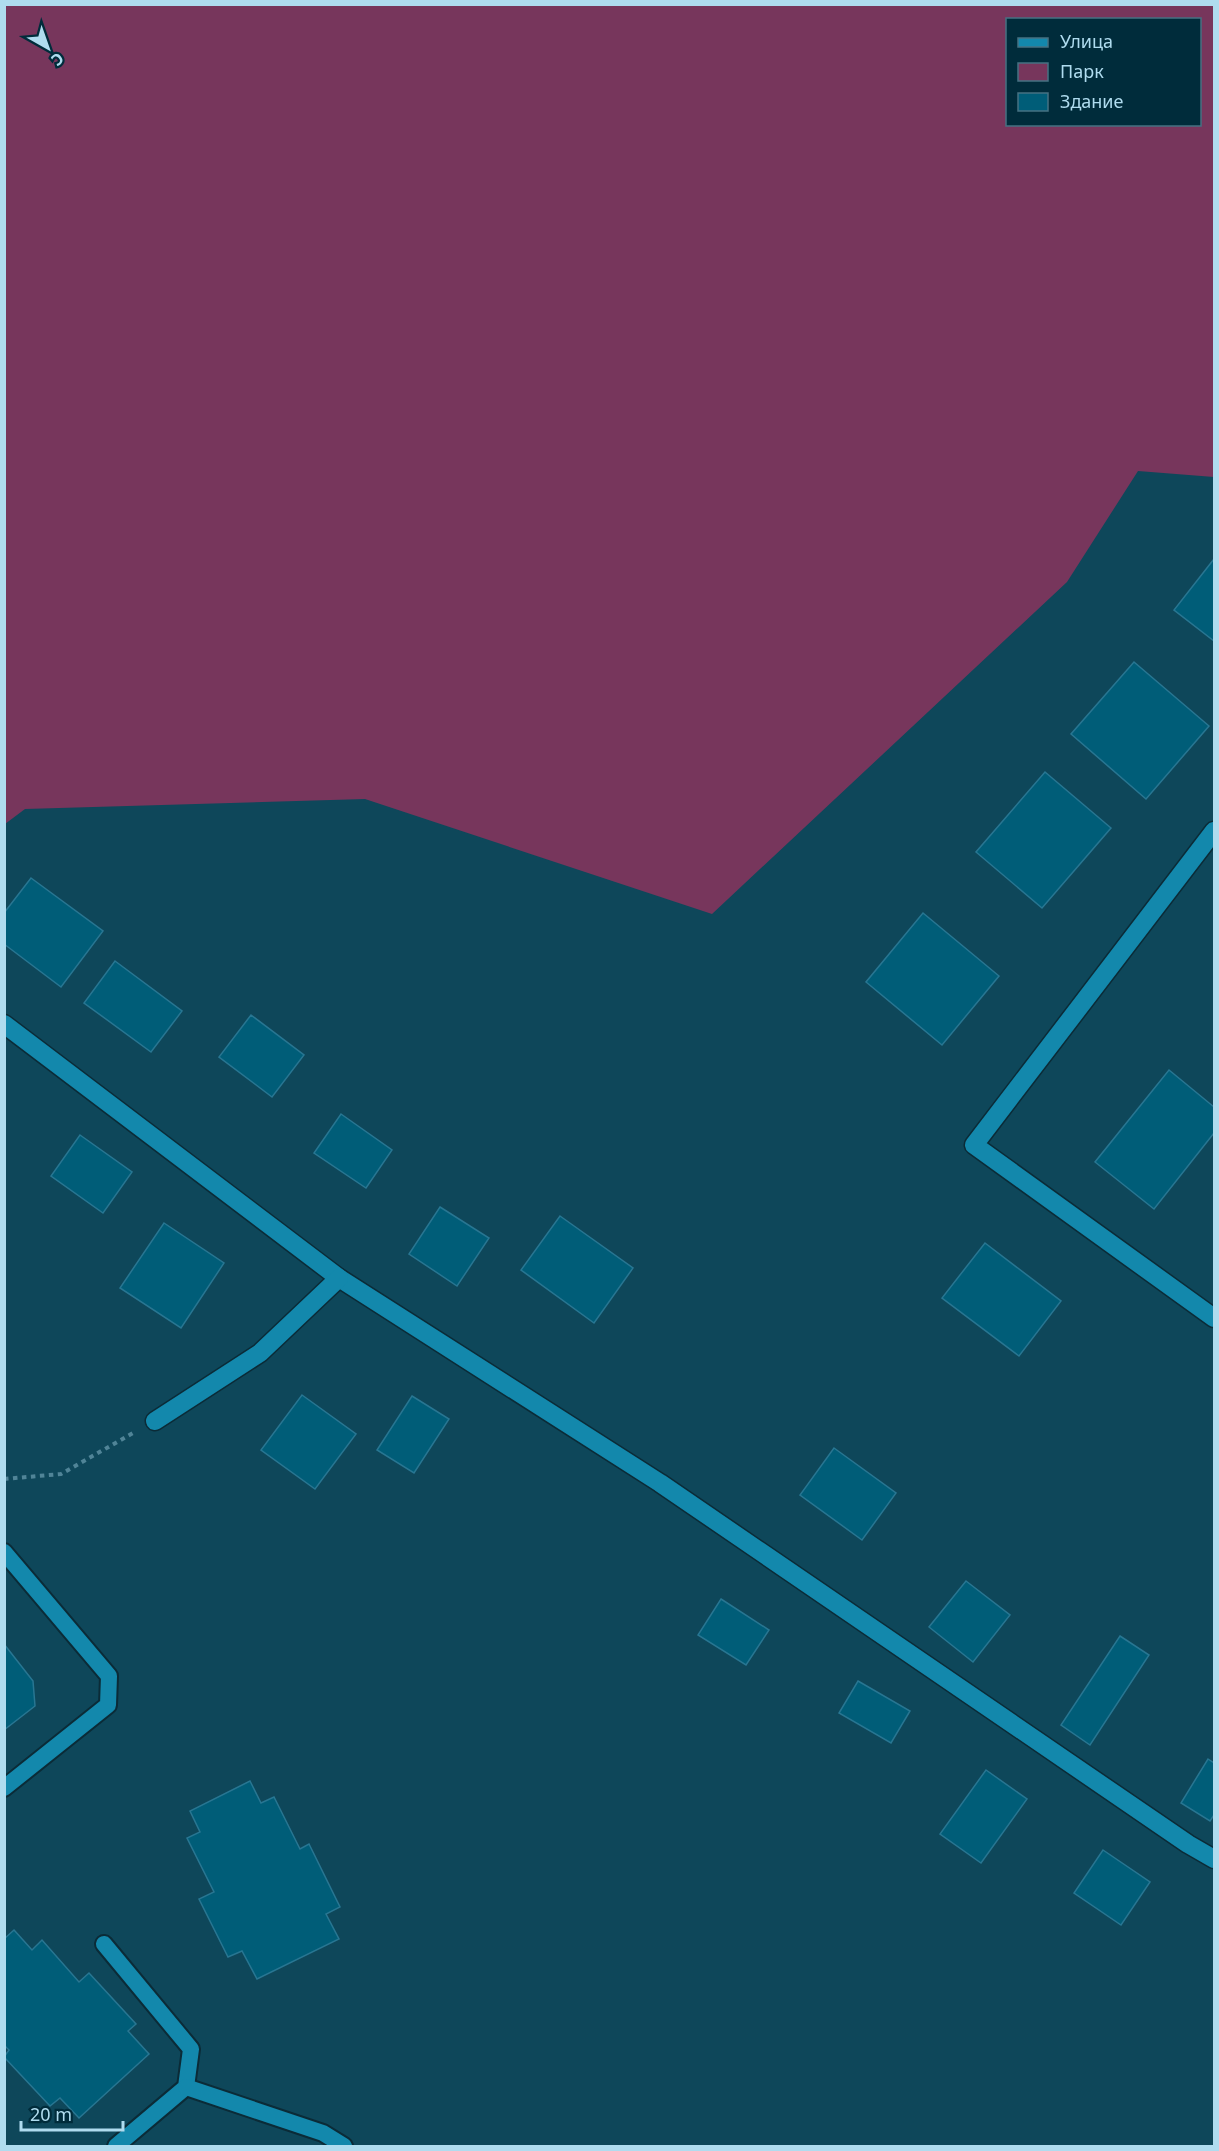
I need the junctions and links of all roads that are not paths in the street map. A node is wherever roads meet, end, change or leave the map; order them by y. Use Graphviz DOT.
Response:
graph roads {
  1 [pos="1215,831"];
  2 [pos="4,1024"];
  3 [pos="339,1278"];
  4 [pos="1215,1318"];
  5 [pos="155,1420"];
  6 [pos="4,1552"];
  7 [pos="4,1788"];
  8 [pos="1215,1860"];
  9 [pos="104,1944"];
  10 [pos="186,2087"];
  11 [pos="116,2146"];
  12 [pos="344,2146"];
  1 -- 4 [label="street"];
  2 -- 3 [label="street"];
  3 -- 5 [label="street"];
  3 -- 8 [label="street"];
  6 -- 7 [label="lane"];
  9 -- 10 [label="lane"];
  10 -- 11 [label="lane"];
  10 -- 12 [label="lane"];
}
